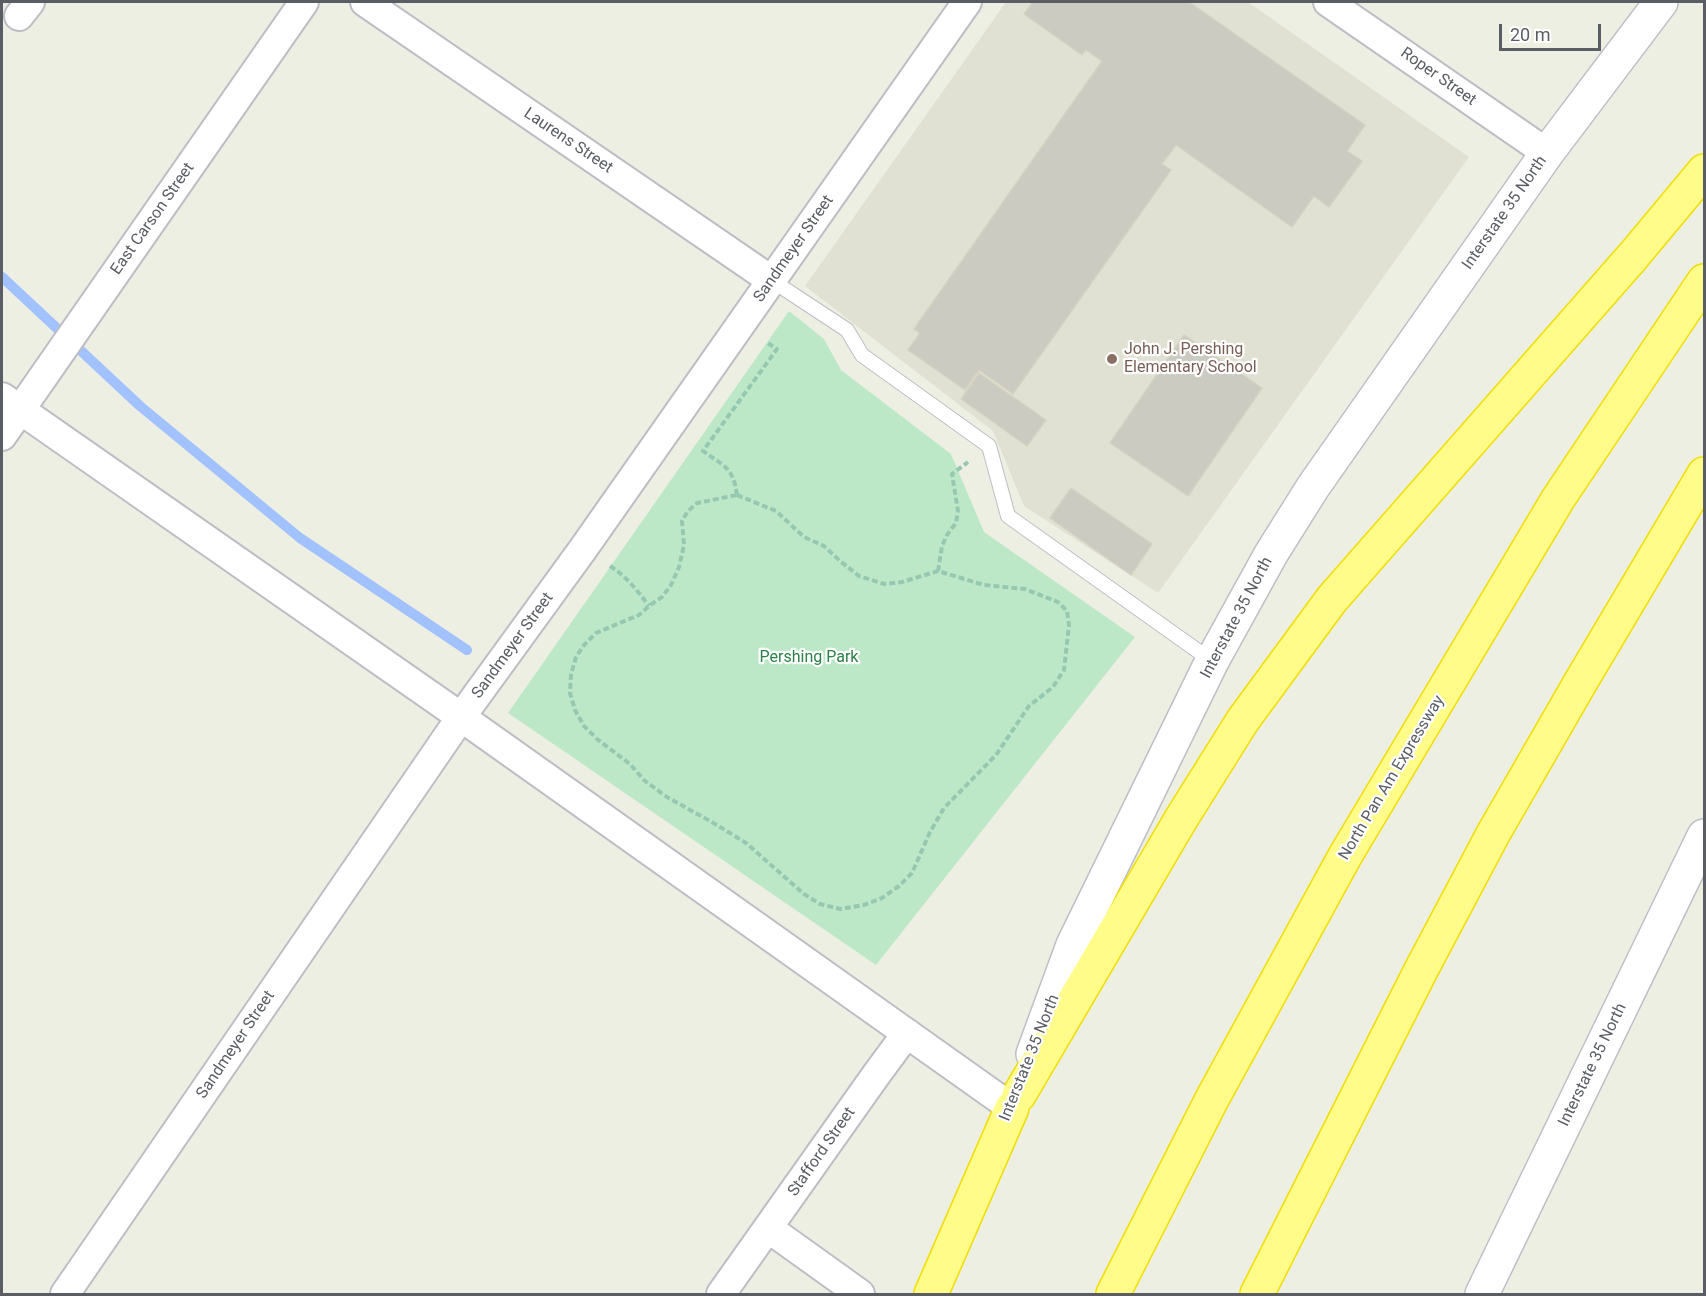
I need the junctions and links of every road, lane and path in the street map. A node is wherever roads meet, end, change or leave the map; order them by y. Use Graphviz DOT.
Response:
graph roads {
  1 [pos="304,2"];
  2 [pos="365,2"];
  3 [pos="967,2"];
  4 [pos="1328,2"];
  5 [pos="1661,2"];
  6 [pos="1547,153"];
  7 [pos="1704,171"];
  8 [pos="771,280"];
  9 [pos="1704,281"];
  10 [pos="741,324"];
  11 [pos="11,403"];
  12 [pos="2,436"];
  13 [pos="989,446"];
  14 [pos="1704,474"];
  15 [pos="737,495"];
  16 [pos="583,549"];
  17 [pos="938,571"];
  18 [pos="649,606"];
  19 [pos="1212,662"];
  20 [pos="461,717"];
  21 [pos="1704,836"];
  22 [pos="907,1033"];
  23 [pos="1015,1101"];
  24 [pos="768,1228"];
  25 [pos="65,1294"];
  26 [pos="721,1294"];
  27 [pos="860,1294"];
  28 [pos="915,1294"];
  29 [pos="931,1294"];
  30 [pos="1113,1294"];
  31 [pos="1257,1294"];
  32 [pos="1482,1294"];
  1 -- 11 [label="street, East Carson Street"];
  2 -- 8 [label="street, Laurens Street"];
  3 -- 8 [label="street, Sandmeyer Street"];
  4 -- 6 [label="street, Roper Street"];
  5 -- 6 [label="main road, Interstate 35 North"];
  6 -- 19 [label="main road, Interstate 35 North"];
  7 -- 23 [label="highway"];
  8 -- 10 [label="street, Sandmeyer Street"];
  8 -- 13 [label="lane"];
  9 -- 30 [label="highway, North Pan Am Expressway"];
  10 -- 15 [label="path"];
  10 -- 16 [label="street, Sandmeyer Street"];
  11 -- 12 [label="street, East Carson Street"];
  11 -- 20 [label="street"];
  13 -- 17 [label="path"];
  13 -- 19 [label="lane"];
  14 -- 31 [label="highway"];
  15 -- 17 [label="path"];
  15 -- 18 [label="path"];
  16 -- 18 [label="path"];
  16 -- 20 [label="street, Sandmeyer Street"];
  17 -- 18 [label="path"];
  19 -- 23 [label="main road, Interstate 35 North"];
  20 -- 22 [label="street"];
  20 -- 25 [label="street, Sandmeyer Street"];
  21 -- 32 [label="main road, Interstate 35 North"];
  22 -- 23 [label="street"];
  22 -- 24 [label="street, Stafford Street"];
  23 -- 28 [label="main road, Interstate 35 North"];
  23 -- 29 [label="highway"];
  24 -- 26 [label="street, Stafford Street"];
  24 -- 27 [label="street"];
}
